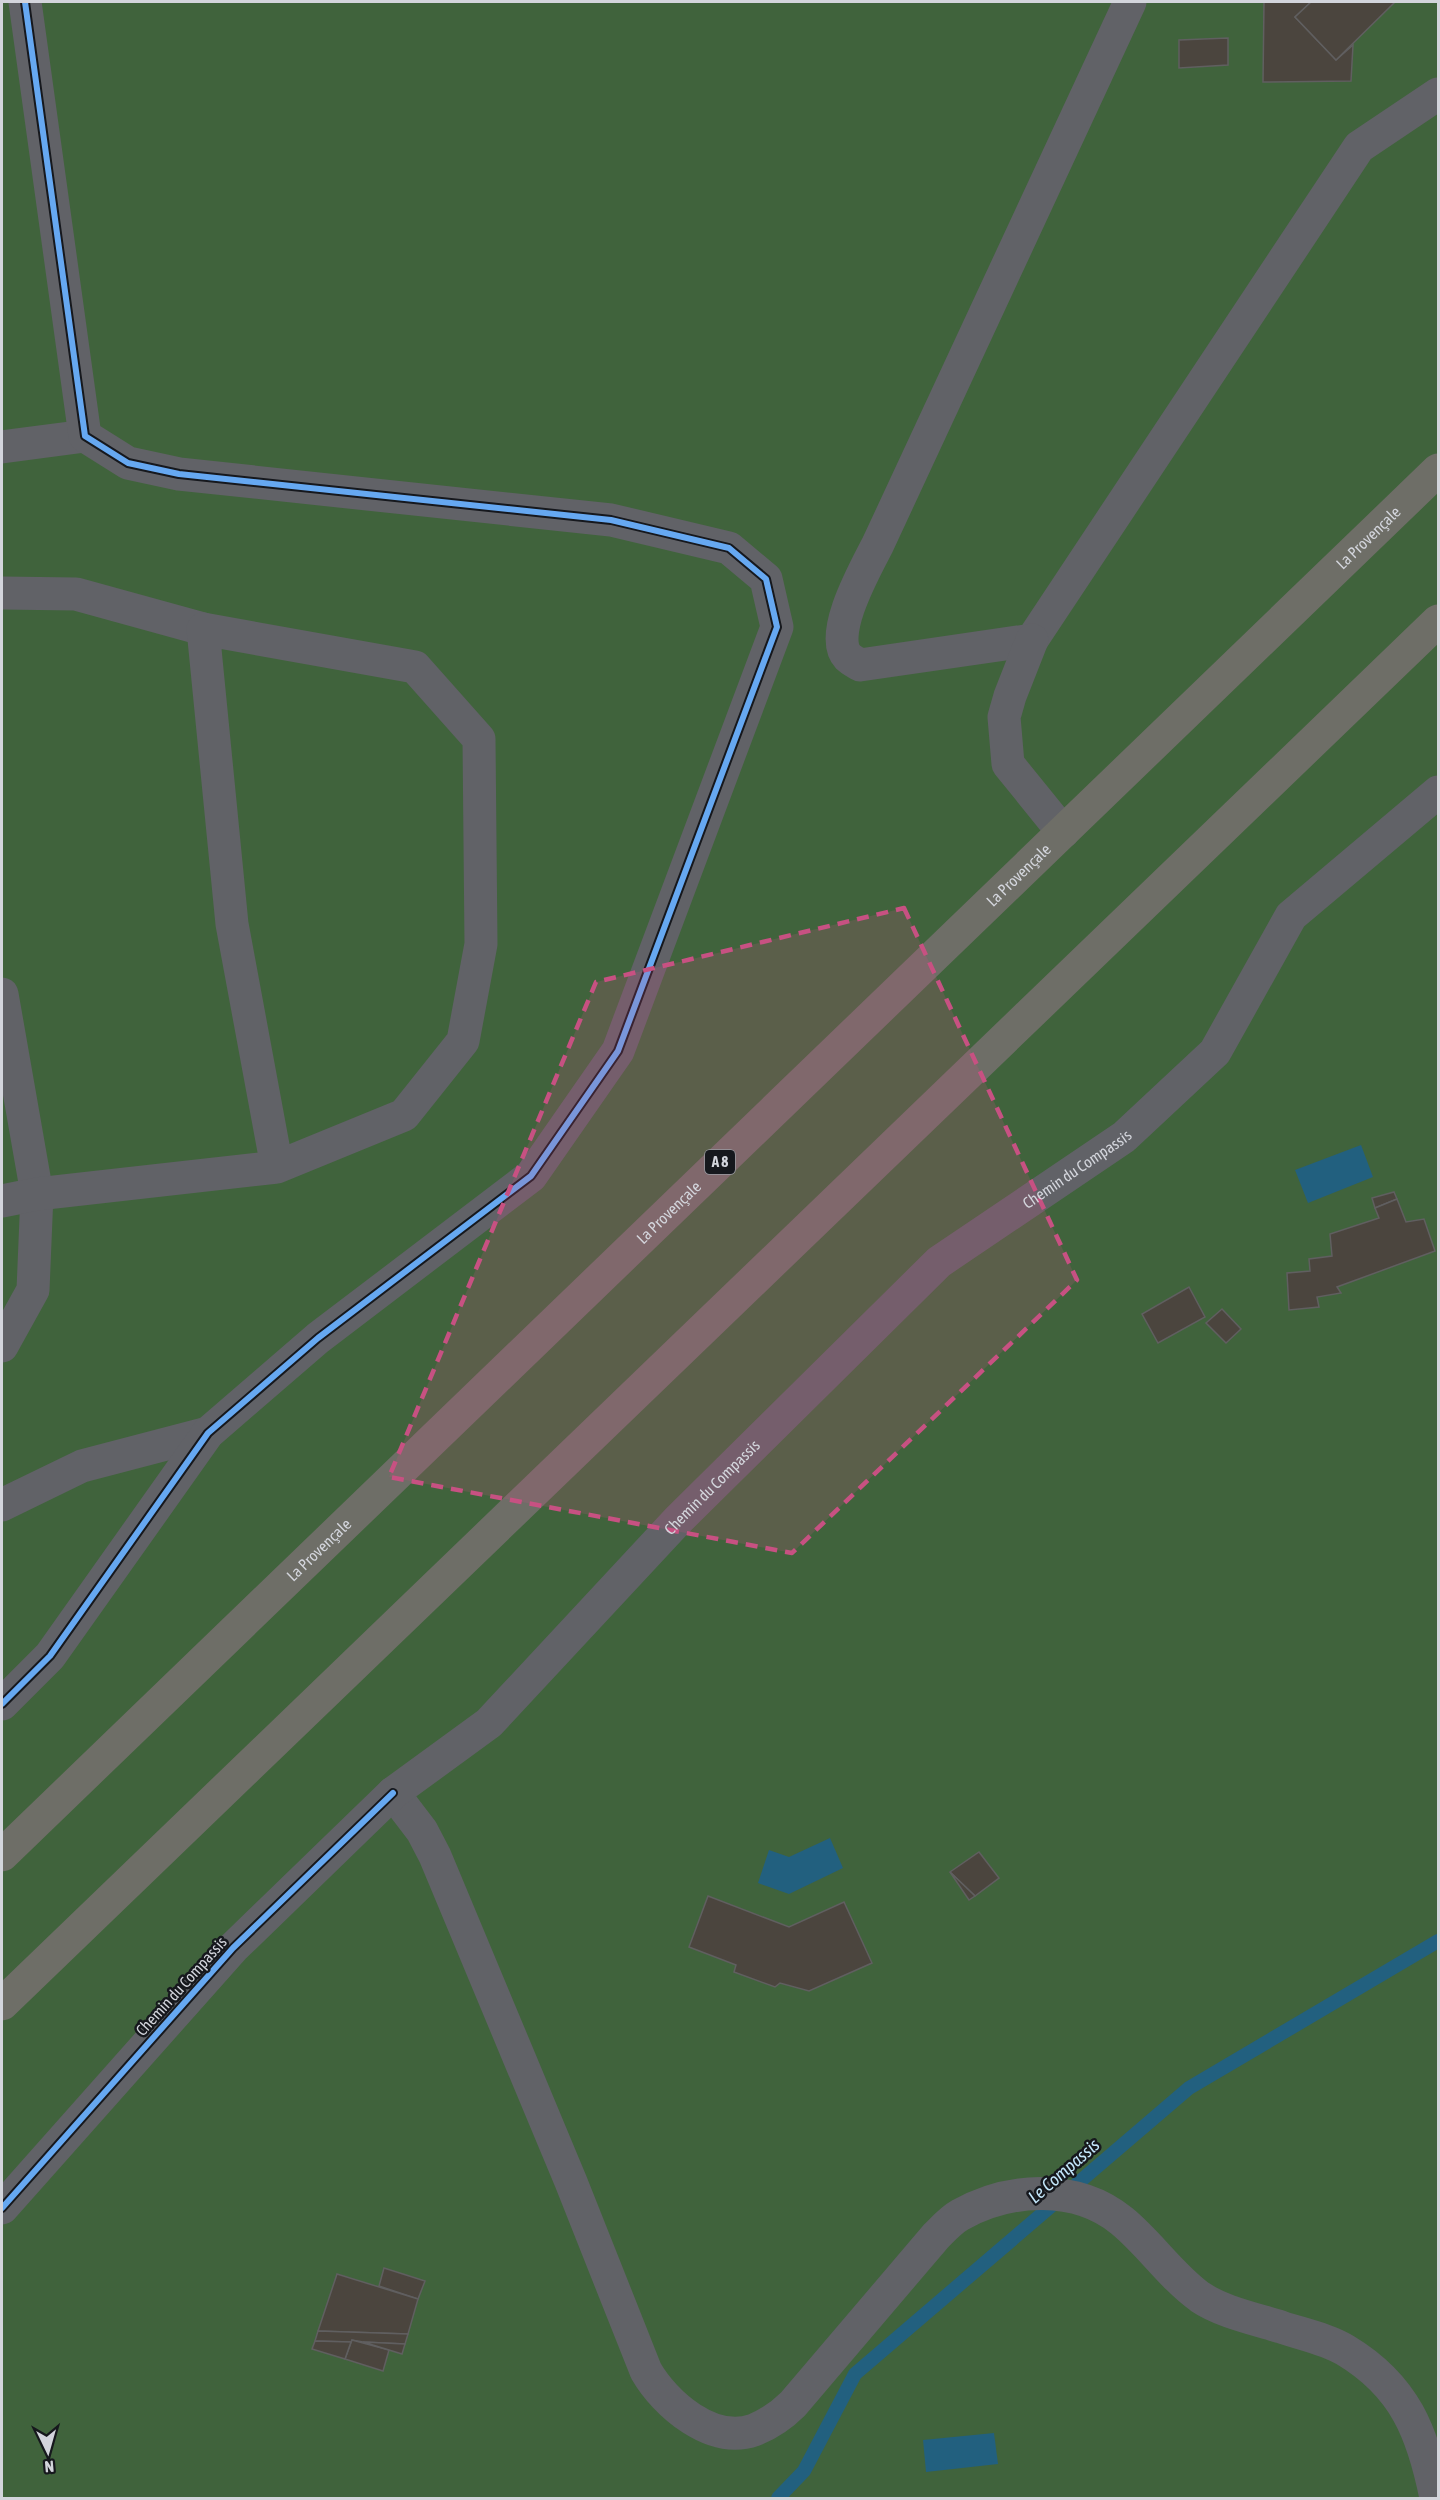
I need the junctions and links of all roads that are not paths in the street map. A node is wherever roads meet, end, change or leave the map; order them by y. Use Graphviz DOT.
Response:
graph roads {
  1 [pos="26,2"];
  2 [pos="1130,2"];
  3 [pos="1438,94"];
  4 [pos="85,436"];
  5 [pos="2,447"];
  6 [pos="1438,470"];
  7 [pos="2,593"];
  8 [pos="1438,621"];
  9 [pos="203,629"];
  10 [pos="1032,640"];
  11 [pos="1438,792"];
  12 [pos="1063,832"];
  13 [pos="2,994"];
  14 [pos="277,1167"];
  15 [pos="37,1194"];
  16 [pos="2,1201"];
  17 [pos="2,1346"];
  18 [pos="207,1433"];
  19 [pos="2,1504"];
  20 [pos="2,1704"];
  21 [pos="393,1792"];
  22 [pos="2,1855"];
  23 [pos="2,2004"];
  24 [pos="2,2208"];
  25 [pos="1436,2499"];
  1 -- 4 [label="street"];
  2 -- 10 [label="street"];
  3 -- 10 [label="street"];
  4 -- 5 [label="street"];
  4 -- 18 [label="street"];
  6 -- 12 [label="highway, La Provençale / A 8"];
  7 -- 9 [label="street"];
  8 -- 23 [label="highway"];
  9 -- 14 [label="street"];
  9 -- 14 [label="street"];
  10 -- 12 [label="street"];
  11 -- 21 [label="street, Chemin du Compassis"];
  12 -- 22 [label="highway, La Provençale / A 8"];
  13 -- 15 [label="street"];
  14 -- 15 [label="street"];
  15 -- 16 [label="street"];
  15 -- 17 [label="street"];
  18 -- 19 [label="street"];
  18 -- 20 [label="street"];
  21 -- 24 [label="street, Chemin du Compassis"];
  21 -- 25 [label="street"];
}
